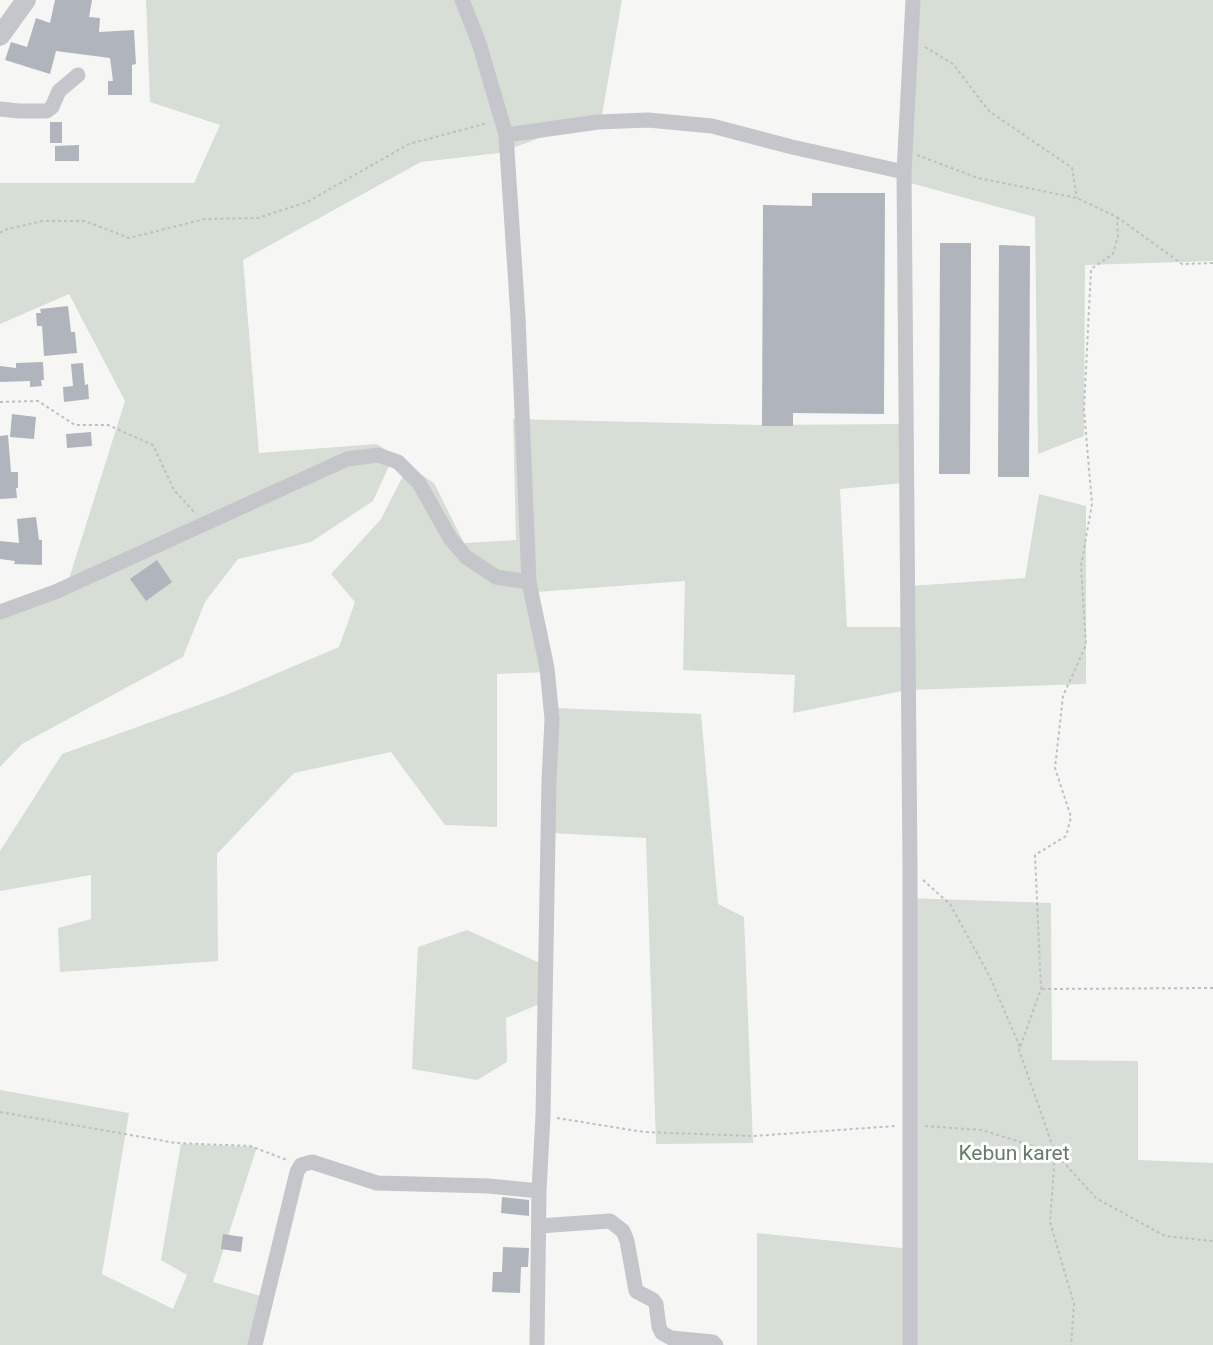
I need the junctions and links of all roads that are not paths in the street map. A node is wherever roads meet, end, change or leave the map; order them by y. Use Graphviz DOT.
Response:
graph roads {
  1 [pos="26,0"];
  2 [pos="462,0"];
  3 [pos="913,0"];
  4 [pos="0,36"];
  5 [pos="78,75"];
  6 [pos="0,109"];
  7 [pos="504,127"];
  8 [pos="904,172"];
  9 [pos="529,582"];
  10 [pos="0,612"];
  11 [pos="539,1191"];
  12 [pos="539,1226"];
  13 [pos="255,1345"];
  14 [pos="537,1345"];
  15 [pos="716,1345"];
  16 [pos="910,1345"];
  1 -- 4 [label="street"];
  2 -- 7 [label="street"];
  3 -- 8 [label="street"];
  5 -- 6 [label="street"];
  7 -- 8 [label="street"];
  7 -- 9 [label="street"];
  8 -- 16 [label="street"];
  9 -- 10 [label="street"];
  9 -- 11 [label="street"];
  11 -- 12 [label="street"];
  11 -- 13 [label="street"];
  12 -- 14 [label="street"];
  12 -- 15 [label="street"];
}
